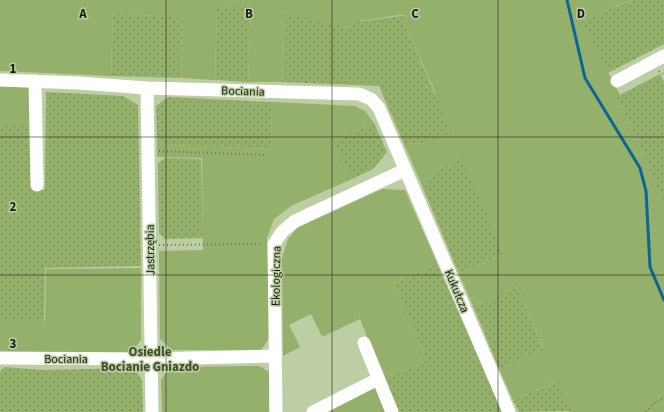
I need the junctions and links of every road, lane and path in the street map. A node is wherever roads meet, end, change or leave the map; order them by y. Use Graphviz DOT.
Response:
graph roads {
  1 [pos="664,57"];
  2 [pos="0,80"];
  3 [pos="35,81"];
  4 [pos="617,81"];
  5 [pos="147,88"];
  6 [pos="148,151"];
  7 [pos="266,155"];
  8 [pos="405,170"];
  9 [pos="37,185"];
  10 [pos="274,244"];
  11 [pos="150,245"];
  12 [pos="364,343"];
  13 [pos="275,356"];
  14 [pos="0,358"];
  15 [pos="152,359"];
  16 [pos="378,379"];
  17 [pos="664,398"];
  18 [pos="152,412"];
  19 [pos="276,412"];
  20 [pos="313,412"];
  21 [pos="392,412"];
  22 [pos="509,412"];
  23 [pos="646,412"];
  1 -- 4 [label="street"];
  2 -- 3 [label="street, Bociania"];
  3 -- 5 [label="street, Bociania"];
  3 -- 9 [label="street"];
  5 -- 6 [label="street, Jastrzębia"];
  5 -- 8 [label="street, Bociania"];
  6 -- 7 [label="path"];
  6 -- 11 [label="street, Jastrzębia"];
  8 -- 10 [label="street, Ekologiczna"];
  8 -- 22 [label="street, Kukułcza"];
  10 -- 11 [label="path"];
  10 -- 13 [label="street, Ekologiczna"];
  11 -- 15 [label="street, Jastrzębia"];
  12 -- 16 [label="street"];
  13 -- 15 [label="street, Bociania"];
  13 -- 19 [label="street, Ekologiczna"];
  14 -- 15 [label="street, Bociania"];
  15 -- 18 [label="street, Jastrzębia"];
  16 -- 20 [label="street"];
  16 -- 21 [label="street"];
  17 -- 23 [label="path"];
}
